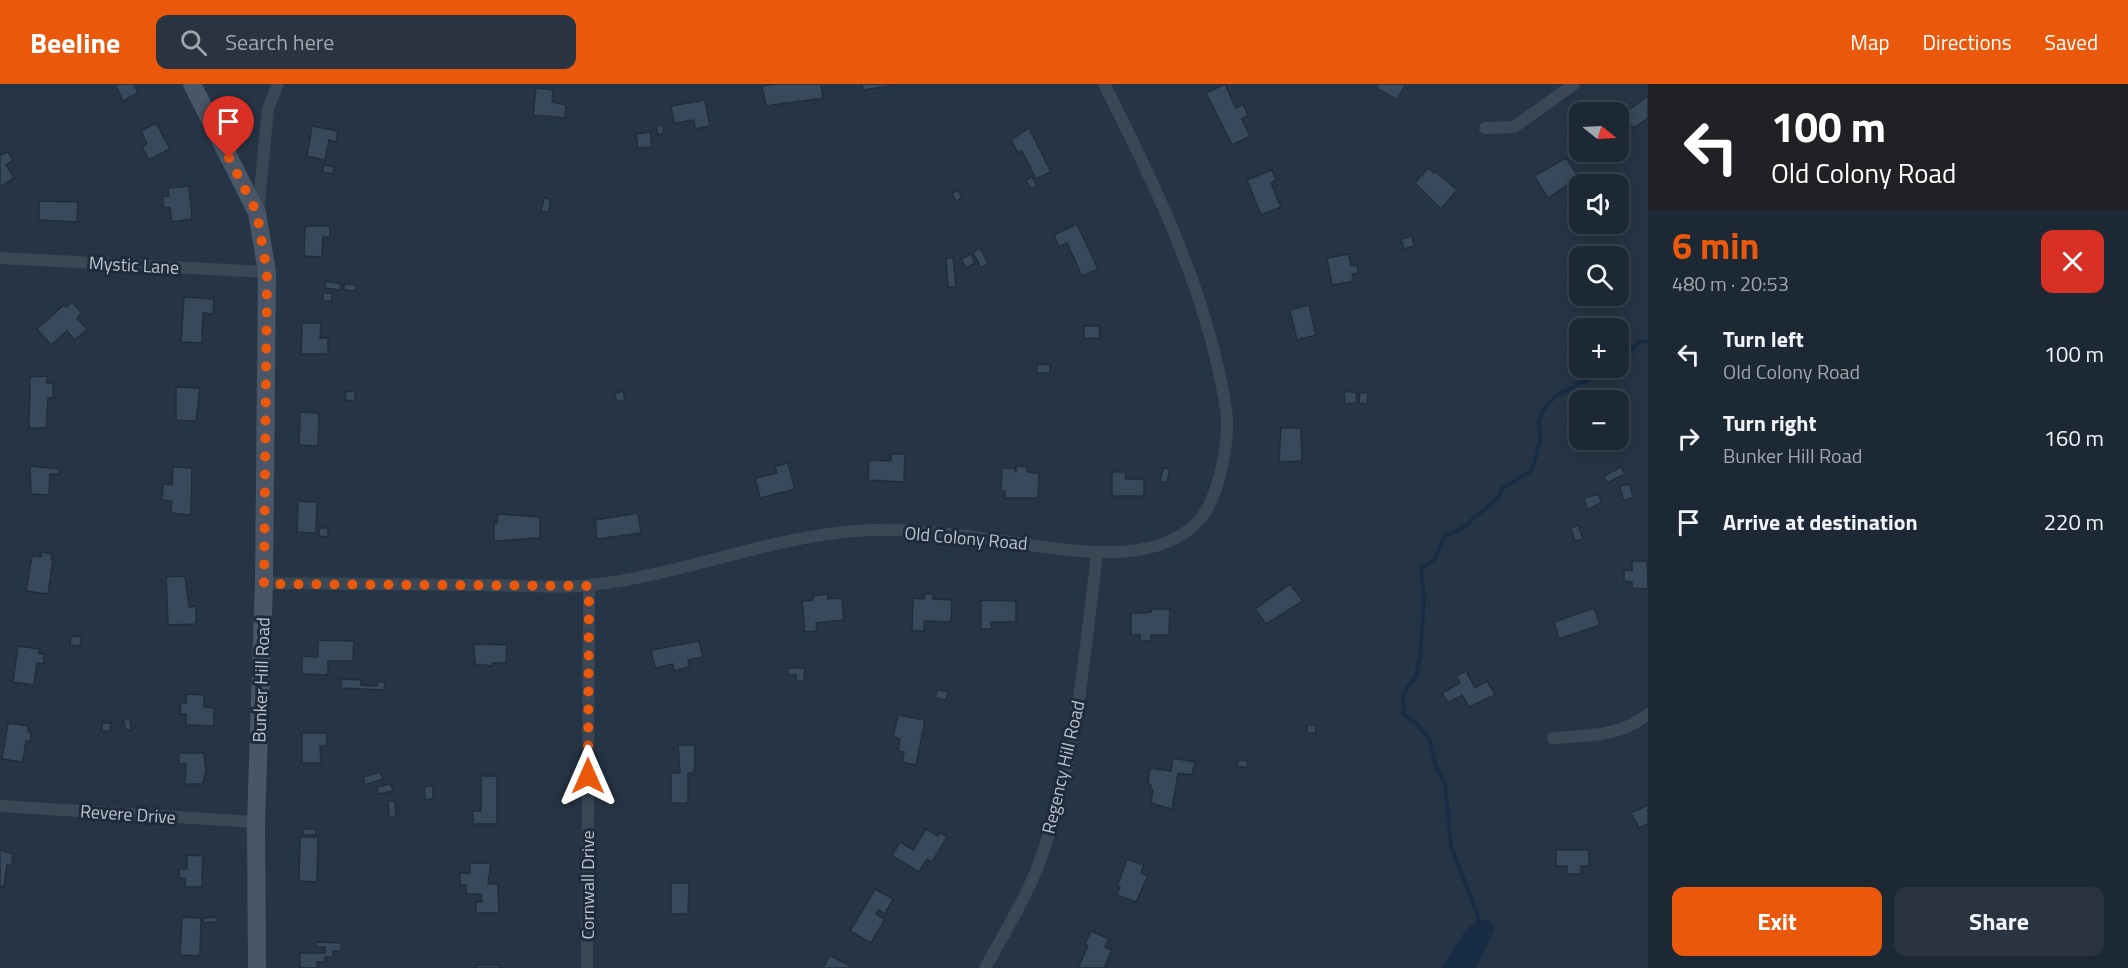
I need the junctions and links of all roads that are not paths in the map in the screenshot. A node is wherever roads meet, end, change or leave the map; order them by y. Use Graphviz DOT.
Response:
graph roads {
  1 [pos="192,84"];
  2 [pos="278,84"];
  3 [pos="1104,84"];
  4 [pos="1574,84"];
  5 [pos="1485,128"];
  6 [pos="257,213"];
  7 [pos="0,258"];
  8 [pos="267,272"];
  9 [pos="1097,553"];
  10 [pos="264,584"];
  11 [pos="589,586"];
  12 [pos="1648,714"];
  13 [pos="1553,738"];
  14 [pos="0,807"];
  15 [pos="256,822"];
  16 [pos="256,968"];
  17 [pos="587,968"];
  18 [pos="985,968"];
  1 -- 6 [label="street, Bunker Hill Road"];
  2 -- 6 [label="street"];
  3 -- 9 [label="street, Old Colony Road"];
  4 -- 5 [label="street"];
  6 -- 8 [label="street, Bunker Hill Road"];
  7 -- 8 [label="street, Mystic Lane"];
  8 -- 10 [label="street, Bunker Hill Road"];
  9 -- 11 [label="street, Old Colony Road"];
  9 -- 18 [label="street, Regency Hill Road"];
  10 -- 11 [label="street, Old Colony Road"];
  10 -- 15 [label="street, Bunker Hill Road"];
  11 -- 17 [label="street, Cornwall Drive"];
  12 -- 13 [label="street"];
  14 -- 15 [label="street, Revere Drive"];
  15 -- 16 [label="street, Bunker Hill Road"];
}
